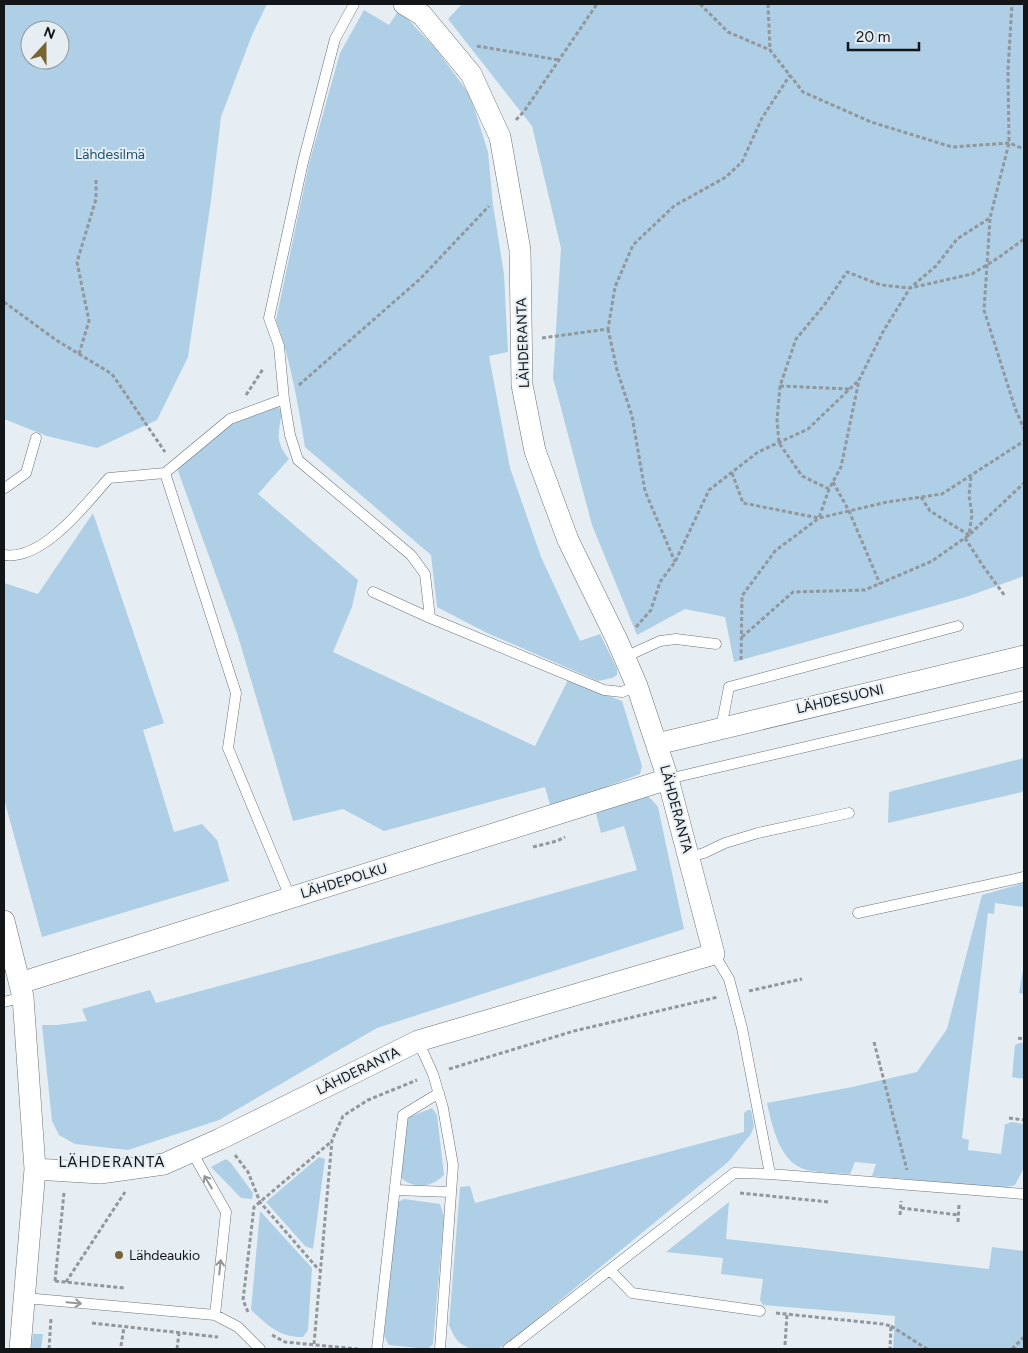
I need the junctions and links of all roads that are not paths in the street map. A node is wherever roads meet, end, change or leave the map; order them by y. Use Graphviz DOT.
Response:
graph roads {
  1 [pos="354,4"];
  2 [pos="404,4"];
  3 [pos="284,399"];
  4 [pos="36,438"];
  5 [pos="165,473"];
  6 [pos="4,490"];
  7 [pos="4,555"];
  8 [pos="373,592"];
  9 [pos="430,618"];
  10 [pos="958,626"];
  11 [pos="716,644"];
  12 [pos="621,648"];
  13 [pos="1024,656"];
  14 [pos="637,686"];
  15 [pos="1024,696"];
  16 [pos="721,728"];
  17 [pos="657,744"];
  18 [pos="668,779"];
  19 [pos="849,814"];
  20 [pos="689,857"];
  21 [pos="1024,876"];
  22 [pos="290,897"];
  23 [pos="858,912"];
  24 [pos="4,921"];
  25 [pos="714,954"];
  26 [pos="15,994"];
  27 [pos="418,1041"];
  28 [pos="438,1093"];
  29 [pos="192,1152"];
  30 [pos="35,1169"];
  31 [pos="770,1174"];
  32 [pos="395,1190"];
  33 [pos="451,1192"];
  34 [pos="1024,1194"];
  35 [pos="610,1270"];
  36 [pos="25,1298"];
  37 [pos="760,1311"];
  38 [pos="215,1315"];
  39 [pos="20,1349"];
  40 [pos="260,1349"];
  41 [pos="378,1349"];
  42 [pos="440,1349"];
  43 [pos="508,1349"];
  1 -- 3 [label="lane"];
  2 -- 12 [label="street, LÄHDERANTA"];
  3 -- 5 [label="lane"];
  3 -- 9 [label="lane"];
  4 -- 6 [label="lane"];
  5 -- 7 [label="lane"];
  5 -- 22 [label="lane"];
  8 -- 9 [label="lane"];
  9 -- 14 [label="lane"];
  10 -- 16 [label="lane"];
  11 -- 12 [label="lane"];
  12 -- 14 [label="street, LÄHDERANTA"];
  13 -- 16 [label="street, LÄHDESUONI"];
  14 -- 17 [label="street, LÄHDERANTA"];
  15 -- 18 [label="lane"];
  16 -- 17 [label="street, LÄHDESUONI"];
  17 -- 18 [label="street, LÄHDERANTA"];
  18 -- 20 [label="street, LÄHDERANTA"];
  18 -- 22 [label="street, LÄHDEPOLKU"];
  19 -- 20 [label="lane"];
  20 -- 25 [label="street, LÄHDERANTA"];
  21 -- 23 [label="lane"];
  22 -- 26 [label="street, LÄHDEPOLKU"];
  24 -- 26 [label="street"];
  25 -- 27 [label="street, LÄHDERANTA"];
  25 -- 31 [label="lane"];
  26 -- 30 [label="street"];
  27 -- 28 [label="lane"];
  27 -- 29 [label="street, LÄHDERANTA"];
  28 -- 32 [label="lane"];
  28 -- 33 [label="lane"];
  29 -- 30 [label="street, LÄHDERANTA"];
  38 -- 29 [label="lane, one-way"];
  30 -- 36 [label="street"];
  31 -- 34 [label="lane"];
  31 -- 35 [label="lane"];
  32 -- 33 [label="lane"];
  32 -- 41 [label="lane"];
  33 -- 42 [label="lane"];
  35 -- 37 [label="lane"];
  35 -- 43 [label="lane"];
  36 -- 38 [label="lane, one-way"];
  36 -- 39 [label="street"];
  38 -- 40 [label="lane"];
}
